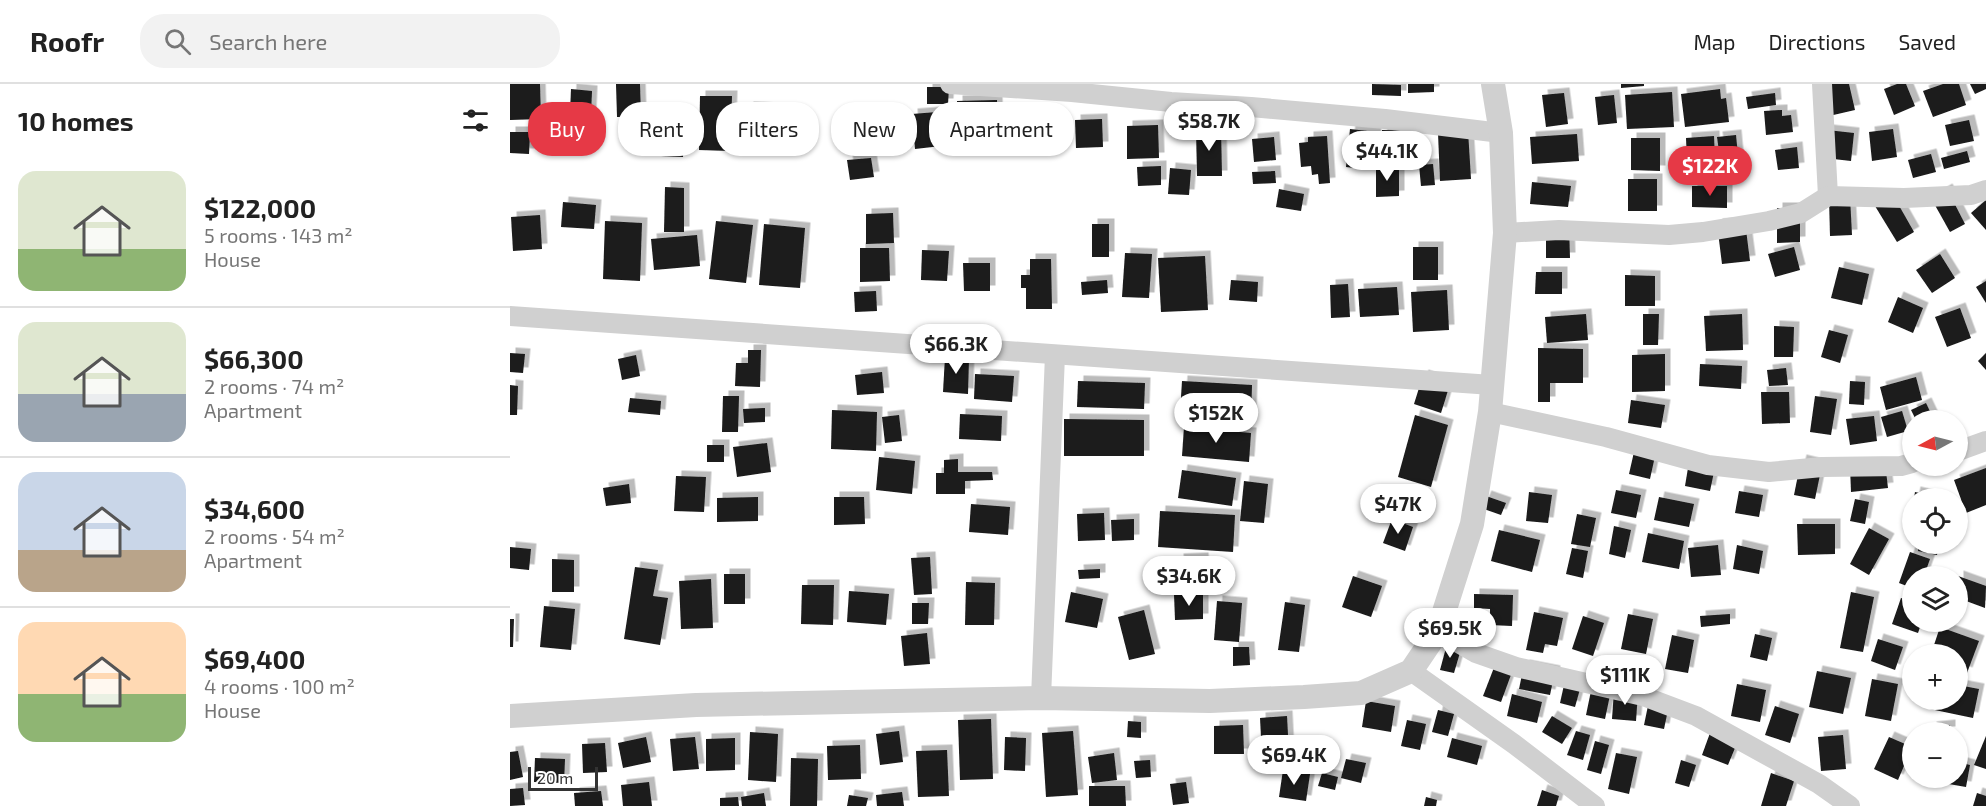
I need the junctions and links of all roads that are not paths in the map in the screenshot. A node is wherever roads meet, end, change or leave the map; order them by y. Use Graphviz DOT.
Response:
graph roads {
  1 [pos="950,84"];
  2 [pos="1492,84"];
  3 [pos="1822,84"];
  4 [pos="1172,93"];
  5 [pos="1501,133"];
  6 [pos="1986,190"];
  7 [pos="1828,196"];
  8 [pos="1505,233"];
  9 [pos="510,316"];
  10 [pos="1055,355"];
  11 [pos="1492,385"];
  12 [pos="1490,412"];
  13 [pos="1986,441"];
  14 [pos="1968,447"];
  15 [pos="1902,466"];
  16 [pos="1438,631"];
  17 [pos="1411,671"];
  18 [pos="1041,699"];
  19 [pos="510,716"];
  20 [pos="1595,806"];
  21 [pos="1850,806"];
  1 -- 4 [label="street"];
  2 -- 5 [label="street"];
  3 -- 7 [label="street"];
  4 -- 5 [label="street"];
  5 -- 8 [label="street"];
  6 -- 7 [label="street"];
  7 -- 8 [label="street"];
  8 -- 11 [label="street"];
  9 -- 10 [label="street"];
  10 -- 11 [label="street"];
  10 -- 18 [label="street"];
  11 -- 12 [label="street"];
  12 -- 15 [label="street"];
  12 -- 16 [label="street"];
  13 -- 14 [label="street"];
  16 -- 17 [label="street"];
  16 -- 21 [label="street"];
  17 -- 18 [label="street"];
  17 -- 20 [label="street"];
  18 -- 19 [label="street"];
}
